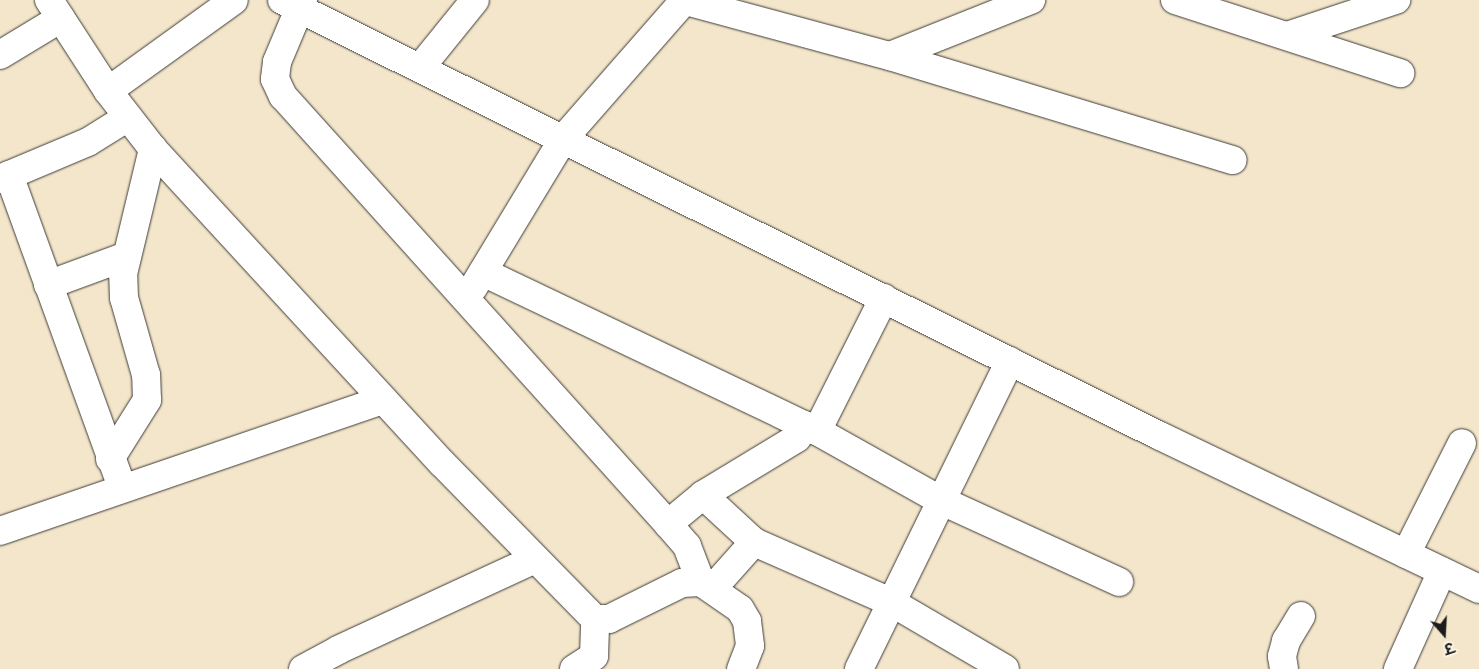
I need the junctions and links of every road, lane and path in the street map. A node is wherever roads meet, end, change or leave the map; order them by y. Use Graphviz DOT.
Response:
graph roads {
  1 [pos="234,0"];
  2 [pos="475,0"];
  3 [pos="1031,0"];
  4 [pos="1175,0"];
  5 [pos="1396,0"];
  6 [pos="697,2"];
  7 [pos="294,3"];
  8 [pos="55,9"];
  9 [pos="1290,35"];
  10 [pos="0,55"];
  11 [pos="890,56"];
  12 [pos="420,68"];
  13 [pos="1400,73"];
  14 [pos="102,80"];
  15 [pos="128,117"];
  16 [pos="564,138"];
  17 [pos="153,148"];
  18 [pos="1233,160"];
  19 [pos="5,177"];
  20 [pos="128,256"];
  21 [pos="483,272"];
  22 [pos="48,285"];
  23 [pos="884,298"];
  24 [pos="465,302"];
  25 [pos="1010,361"];
  26 [pos="384,400"];
  27 [pos="810,428"];
  28 [pos="1462,444"];
  29 [pos="110,458"];
  30 [pos="122,488"];
  31 [pos="702,495"];
  32 [pos="940,500"];
  33 [pos="668,524"];
  34 [pos="0,531"];
  35 [pos="754,542"];
  36 [pos="1406,554"];
  37 [pos="535,559"];
  38 [pos="1442,571"];
  39 [pos="1119,582"];
  40 [pos="707,585"];
  41 [pos="1479,588"];
  42 [pos="891,602"];
  43 [pos="1301,616"];
  44 [pos="595,619"];
  45 [pos="314,666"];
  46 [pos="574,669"];
  47 [pos="741,669"];
  48 [pos="859,669"];
  49 [pos="1005,669"];
  50 [pos="1284,669"];
  51 [pos="1398,669"];
  1 -- 14 [label="street"];
  2 -- 12 [label="street"];
  3 -- 11 [label="street"];
  4 -- 9 [label="street"];
  5 -- 9 [label="street"];
  6 -- 11 [label="street"];
  6 -- 16 [label="street"];
  7 -- 12 [label="street"];
  7 -- 24 [label="street"];
  8 -- 10 [label="street"];
  8 -- 14 [label="street"];
  9 -- 13 [label="street"];
  11 -- 18 [label="street"];
  12 -- 16 [label="street"];
  14 -- 15 [label="street"];
  15 -- 17 [label="street"];
  15 -- 19 [label="street"];
  16 -- 21 [label="street"];
  16 -- 23 [label="street"];
  17 -- 20 [label="street"];
  17 -- 26 [label="street"];
  19 -- 22 [label="street"];
  20 -- 22 [label="street"];
  20 -- 29 [label="street"];
  21 -- 24 [label="street"];
  21 -- 27 [label="street"];
  22 -- 29 [label="street"];
  23 -- 25 [label="street"];
  23 -- 27 [label="street"];
  24 -- 33 [label="street"];
  25 -- 32 [label="street"];
  25 -- 36 [label="street"];
  26 -- 30 [label="street"];
  26 -- 37 [label="street"];
  27 -- 31 [label="street"];
  27 -- 32 [label="street"];
  28 -- 36 [label="street"];
  29 -- 30 [label="street"];
  30 -- 34 [label="street"];
  31 -- 33 [label="street"];
  31 -- 35 [label="street"];
  32 -- 39 [label="street"];
  32 -- 42 [label="street"];
  33 -- 40 [label="street"];
  35 -- 40 [label="street"];
  35 -- 42 [label="street"];
  36 -- 38 [label="street"];
  37 -- 44 [label="street"];
  37 -- 45 [label="street"];
  38 -- 41 [label="street"];
  38 -- 51 [label="street"];
  40 -- 44 [label="street"];
  40 -- 47 [label="street"];
  42 -- 48 [label="street"];
  42 -- 49 [label="street"];
  43 -- 50 [label="street"];
  44 -- 46 [label="street"];
}
